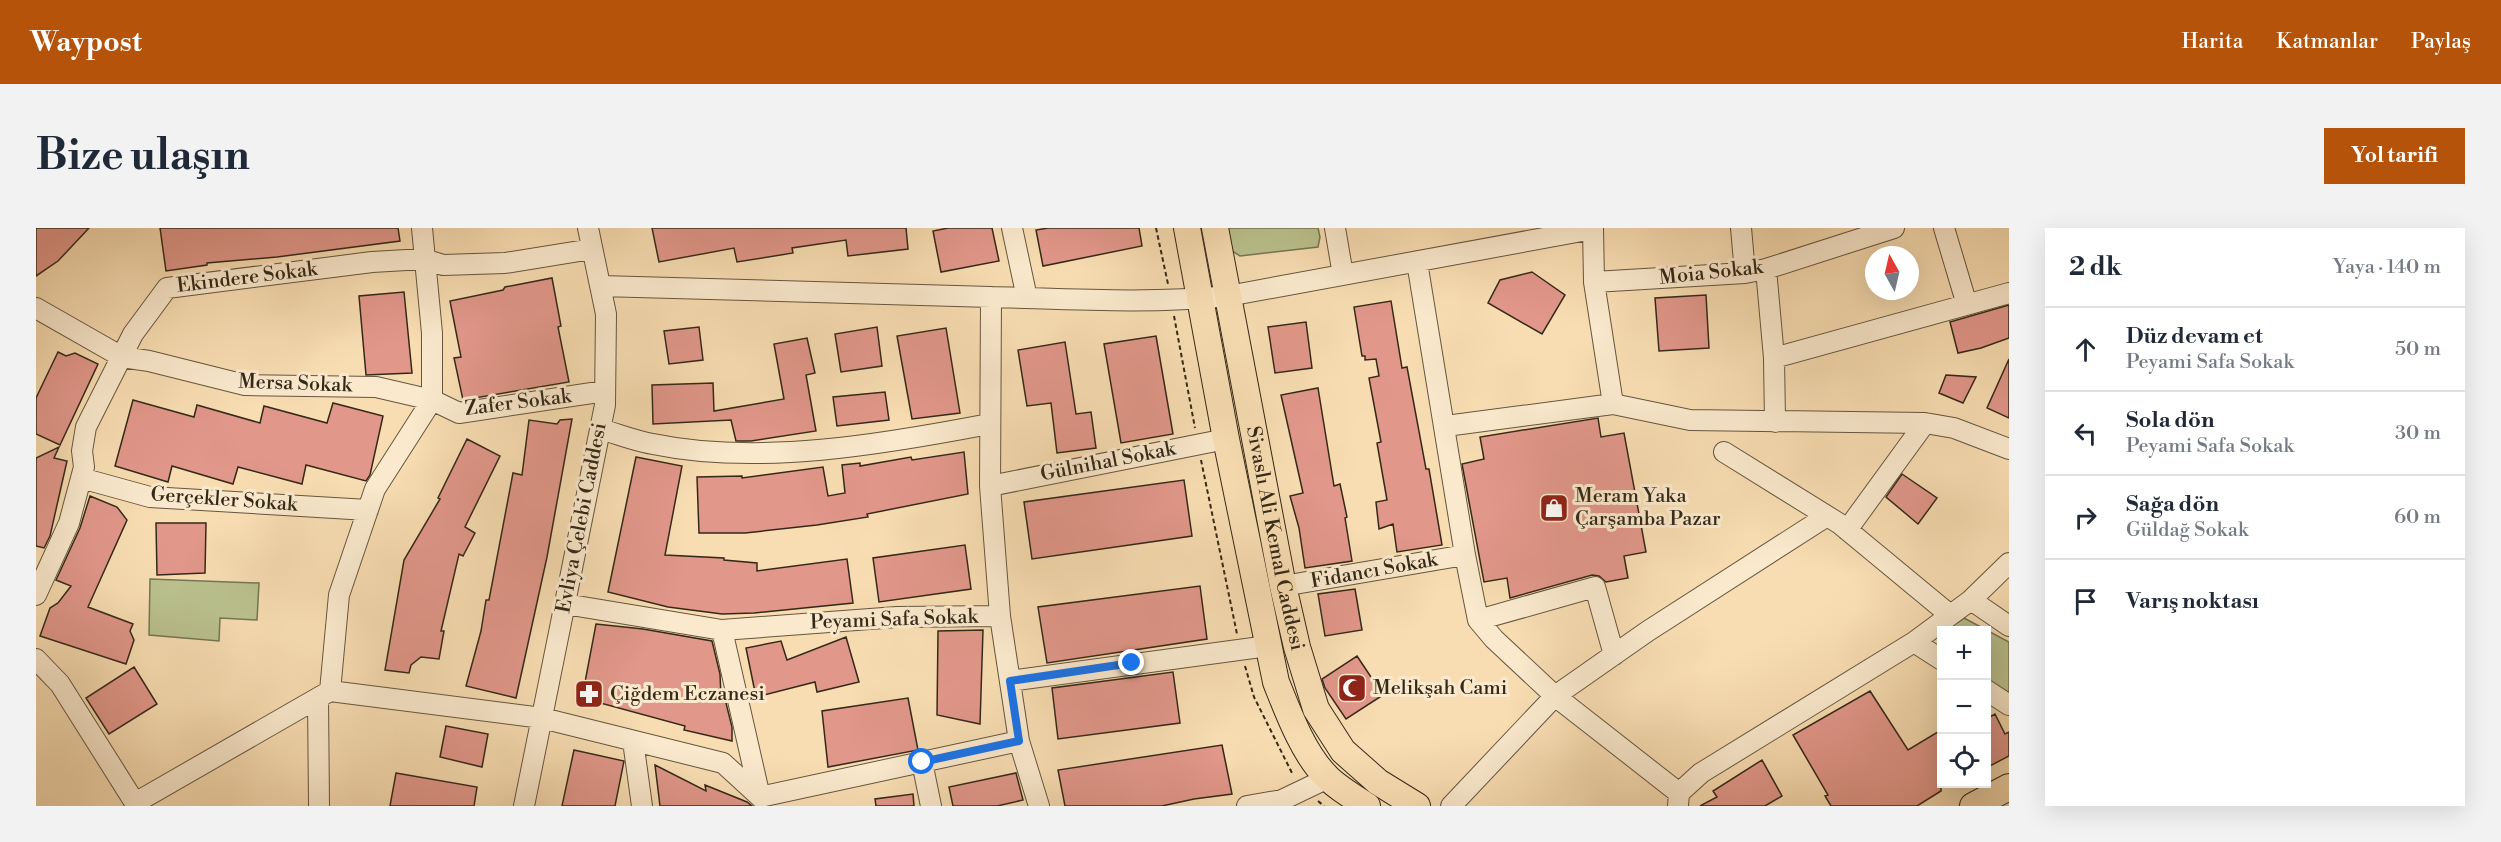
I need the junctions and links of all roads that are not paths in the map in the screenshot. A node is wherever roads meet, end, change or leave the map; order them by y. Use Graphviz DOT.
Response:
graph roads {
  1 [pos="422,228"];
  2 [pos="588,228"];
  3 [pos="1012,228"];
  4 [pos="1186,228"];
  5 [pos="1215,228"];
  6 [pos="1335,228"];
  7 [pos="1741,228"];
  8 [pos="1894,228"];
  9 [pos="1944,228"];
  10 [pos="1593,229"];
  11 [pos="592,249"];
  12 [pos="424,259"];
  13 [pos="1417,262"];
  14 [pos="1766,269"];
  15 [pos="1745,273"];
  16 [pos="1343,275"];
  17 [pos="1594,282"];
  18 [pos="600,286"];
  19 [pos="2009,293"];
  20 [pos="1228,296"];
  21 [pos="991,297"];
  22 [pos="1027,298"];
  23 [pos="1200,299"];
  24 [pos="1967,305"];
  25 [pos="36,308"];
  26 [pos="122,357"];
  27 [pos="1774,358"];
  28 [pos="605,391"];
  29 [pos="432,400"];
  30 [pos="1613,404"];
  31 [pos="1775,422"];
  32 [pos="1925,423"];
  33 [pos="989,424"];
  34 [pos="1446,426"];
  35 [pos="600,429"];
  36 [pos="1226,439"];
  37 [pos="2009,449"];
  38 [pos="1724,452"];
  39 [pos="81,478"];
  40 [pos="990,486"];
  41 [pos="368,510"];
  42 [pos="1827,516"];
  43 [pos="1847,530"];
  44 [pos="1465,555"];
  45 [pos="2009,563"];
  46 [pos="1283,586"];
  47 [pos="36,595"];
  48 [pos="1971,600"];
  49 [pos="565,603"];
  50 [pos="1950,615"];
  51 [pos="1000,616"];
  52 [pos="1478,620"];
  53 [pos="2009,626"];
  54 [pos="722,630"];
  55 [pos="1914,642"];
  56 [pos="1268,646"];
  57 [pos="1614,655"];
  58 [pos="1937,657"];
  59 [pos="36,659"];
  60 [pos="1010,681"];
  61 [pos="1991,693"];
  62 [pos="324,695"];
  63 [pos="1555,696"];
  64 [pos="2009,705"];
  65 [pos="542,718"];
  66 [pos="633,741"];
  67 [pos="1019,741"];
  68 [pos="922,762"];
  69 [pos="1317,783"];
  70 [pos="2009,787"];
  71 [pos="757,796"];
  72 [pos="1679,800"];
  73 [pos="133,804"];
  74 [pos="319,806"];
  75 [pos="524,806"];
  76 [pos="642,806"];
  77 [pos="931,806"];
  78 [pos="1039,806"];
  79 [pos="1247,806"];
  80 [pos="1367,806"];
  81 [pos="1416,806"];
  82 [pos="1450,806"];
  83 [pos="1973,806"];
  1 -- 12 [label="street"];
  2 -- 11 [label="street, Evliya Çelebi Caddesi"];
  3 -- 22 [label="street"];
  4 -- 23 [label="main road, Sivaslı Ali Kemal Caddesi"];
  5 -- 20 [label="main road, Sivaslı Ali Kemal Caddesi"];
  6 -- 16 [label="street"];
  7 -- 15 [label="street"];
  8 -- 14 [label="street, Moia Sokak"];
  9 -- 24 [label="street"];
  10 -- 13 [label="street"];
  10 -- 17 [label="street"];
  11 -- 12 [label="street, Ekindere Sokak"];
  11 -- 18 [label="street, Evliya Çelebi Caddesi"];
  12 -- 26 [label="street, Ekindere Sokak"];
  12 -- 29 [label="street"];
  13 -- 16 [label="street"];
  13 -- 34 [label="street"];
  14 -- 15 [label="street, Moia Sokak"];
  14 -- 27 [label="street"];
  15 -- 17 [label="street, Moia Sokak"];
  16 -- 20 [label="street"];
  17 -- 30 [label="street"];
  18 -- 21 [label="street"];
  18 -- 28 [label="street, Evliya Çelebi Caddesi"];
  19 -- 24 [label="street"];
  20 -- 23 [label="street"];
  20 -- 46 [label="main road, Sivaslı Ali Kemal Caddesi"];
  21 -- 22 [label="street"];
  21 -- 33 [label="street"];
  22 -- 23 [label="street"];
  23 -- 36 [label="main road, Sivaslı Ali Kemal Caddesi"];
  24 -- 27 [label="street"];
  25 -- 26 [label="street"];
  26 -- 29 [label="street, Mersa Sokak"];
  26 -- 39 [label="street, Ekindere Sokak"];
  27 -- 31 [label="street"];
  28 -- 29 [label="street, Zafer Sokak"];
  28 -- 35 [label="street, Evliya Çelebi Caddesi"];
  29 -- 41 [label="street"];
  30 -- 31 [label="street"];
  30 -- 34 [label="street"];
  31 -- 32 [label="street"];
  32 -- 37 [label="street"];
  32 -- 43 [label="street"];
  33 -- 35 [label="street"];
  33 -- 40 [label="street"];
  34 -- 44 [label="street"];
  35 -- 49 [label="street, Evliya Çelebi Caddesi"];
  36 -- 40 [label="street, Gülnihal Sokak"];
  36 -- 56 [label="main road, Sivaslı Ali Kemal Caddesi"];
  38 -- 42 [label="street"];
  39 -- 41 [label="street, Gerçekler Sokak"];
  39 -- 47 [label="street, Ekindere Sokak"];
  40 -- 51 [label="street"];
  41 -- 62 [label="street"];
  42 -- 43 [label="street"];
  42 -- 57 [label="street"];
  43 -- 50 [label="street"];
  44 -- 46 [label="street, Fidancı Sokak"];
  44 -- 52 [label="street"];
  45 -- 48 [label="street"];
  46 -- 81 [label="main road, Sivaslı Ali Kemal Caddesi"];
  48 -- 50 [label="street"];
  48 -- 53 [label="street"];
  49 -- 54 [label="street, Peyami Safa Sokak"];
  49 -- 65 [label="street, Evliya Çelebi Caddesi"];
  50 -- 55 [label="street"];
  51 -- 54 [label="street, Peyami Safa Sokak"];
  51 -- 60 [label="street, Peyami Safa Sokak"];
  52 -- 57 [label="street"];
  52 -- 63 [label="street"];
  54 -- 71 [label="street"];
  55 -- 58 [label="street"];
  55 -- 72 [label="street"];
  56 -- 60 [label="street"];
  56 -- 69 [label="main road, Sivaslı Ali Kemal Caddesi"];
  57 -- 63 [label="street"];
  59 -- 73 [label="street"];
  60 -- 67 [label="street, Peyami Safa Sokak"];
  61 -- 64 [label="street"];
  62 -- 65 [label="street"];
  62 -- 73 [label="street"];
  62 -- 74 [label="street"];
  63 -- 72 [label="street"];
  63 -- 82 [label="street"];
  65 -- 66 [label="street"];
  65 -- 75 [label="street, Evliya Çelebi Caddesi"];
  66 -- 71 [label="street"];
  66 -- 76 [label="street"];
  67 -- 68 [label="street"];
  67 -- 78 [label="street, Peyami Safa Sokak"];
  68 -- 71 [label="street"];
  68 -- 77 [label="street"];
  69 -- 79 [label="street"];
  69 -- 80 [label="main road, Sivaslı Ali Kemal Caddesi"];
  70 -- 83 [label="main road"];
}
